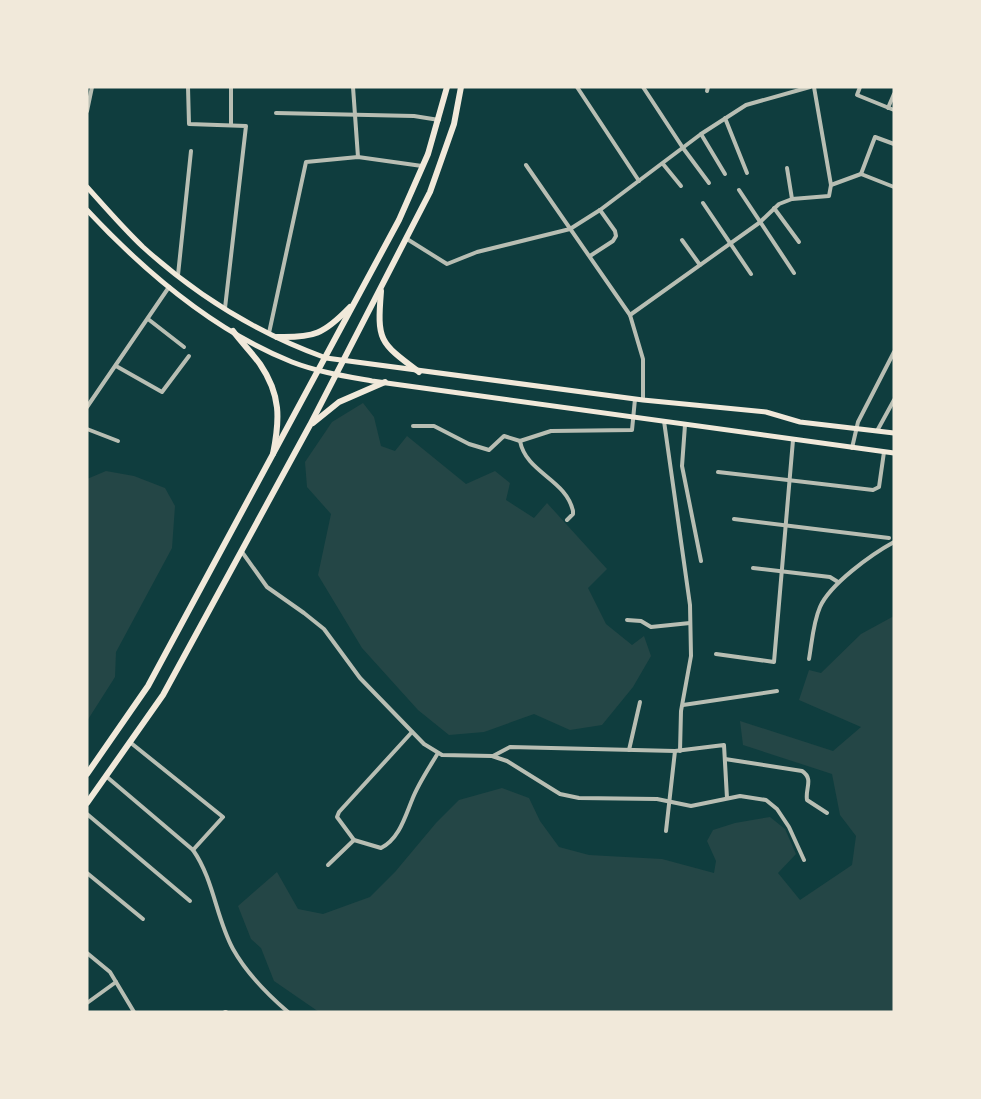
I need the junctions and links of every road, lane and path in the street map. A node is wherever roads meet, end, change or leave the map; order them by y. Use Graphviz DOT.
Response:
graph roads {
  1 [pos="92,87"];
  2 [pos="188,87"];
  3 [pos="231,87"];
  4 [pos="353,87"];
  5 [pos="447,87"];
  6 [pos="461,87"];
  7 [pos="577,87"];
  8 [pos="644,87"];
  9 [pos="810,87"];
  10 [pos="814,87"];
  11 [pos="860,87"];
  12 [pos="894,94"];
  13 [pos="888,108"];
  14 [pos="894,110"];
  15 [pos="87,111"];
  16 [pos="276,113"];
  17 [pos="355,116"];
  18 [pos="725,118"];
  19 [pos="439,120"];
  20 [pos="231,125"];
  21 [pos="701,134"];
  22 [pos="894,144"];
  23 [pos="682,148"];
  24 [pos="191,151"];
  25 [pos="358,158"];
  26 [pos="663,164"];
  27 [pos="526,165"];
  28 [pos="423,166"];
  29 [pos="787,168"];
  30 [pos="747,173"];
  31 [pos="725,174"];
  32 [pos="861,174"];
  33 [pos="639,181"];
  34 [pos="709,183"];
  35 [pos="831,185"];
  36 [pos="681,186"];
  37 [pos="87,187"];
  38 [pos="894,187"];
  39 [pos="739,190"];
  40 [pos="792,199"];
  41 [pos="703,203"];
  42 [pos="774,208"];
  43 [pos="87,210"];
  44 [pos="600,210"];
  45 [pos="759,223"];
  46 [pos="570,229"];
  47 [pos="406,239"];
  48 [pos="682,240"];
  49 [pos="799,242"];
  50 [pos="731,243"];
  51 [pos="590,256"];
  52 [pos="700,265"];
  53 [pos="794,273"];
  54 [pos="751,274"];
  55 [pos="177,276"];
  56 [pos="169,287"];
  57 [pos="381,287"];
  58 [pos="356,301"];
  59 [pos="225,309"];
  60 [pos="630,315"];
  61 [pos="148,319"];
  62 [pos="233,331"];
  63 [pos="268,333"];
  64 [pos="277,337"];
  65 [pos="184,347"];
  66 [pos="894,352"];
  67 [pos="189,356"];
  68 [pos="326,358"];
  69 [pos="342,361"];
  70 [pos="116,366"];
  71 [pos="319,371"];
  72 [pos="419,372"];
  73 [pos="335,375"];
  74 [pos="385,382"];
  75 [pos="635,399"];
  76 [pos="643,400"];
  77 [pos="894,400"];
  78 [pos="87,407"];
  79 [pos="633,417"];
  80 [pos="664,422"];
  81 [pos="310,425"];
  82 [pos="685,425"];
  83 [pos="413,426"];
  84 [pos="855,428"];
  85 [pos="87,429"];
  86 [pos="877,431"];
  87 [pos="894,433"];
  88 [pos="793,440"];
  89 [pos="118,441"];
  90 [pos="519,441"];
  91 [pos="852,447"];
  92 [pos="884,452"];
  93 [pos="894,453"];
  94 [pos="271,460"];
  95 [pos="718,472"];
  96 [pos="789,480"];
  97 [pos="734,519"];
  98 [pos="567,520"];
  99 [pos="787,527"];
  100 [pos="890,538"];
  101 [pos="894,542"];
  102 [pos="242,552"];
  103 [pos="701,561"];
  104 [pos="753,568"];
  105 [pos="783,570"];
  106 [pos="838,582"];
  107 [pos="627,620"];
  108 [pos="690,623"];
  109 [pos="716,654"];
  110 [pos="809,658"];
  111 [pos="777,691"];
  112 [pos="640,702"];
  113 [pos="683,705"];
  114 [pos="412,732"];
  115 [pos="131,743"];
  116 [pos="629,750"];
  117 [pos="678,751"];
  118 [pos="438,753"];
  119 [pos="492,756"];
  120 [pos="725,759"];
  121 [pos="87,774"];
  122 [pos="107,777"];
  123 [pos="728,798"];
  124 [pos="671,802"];
  125 [pos="87,803"];
  126 [pos="826,813"];
  127 [pos="87,814"];
  128 [pos="666,831"];
  129 [pos="354,840"];
  130 [pos="193,850"];
  131 [pos="804,860"];
  132 [pos="328,865"];
  133 [pos="87,873"];
  134 [pos="190,901"];
  135 [pos="143,919"];
  136 [pos="87,953"];
  137 [pos="116,982"];
  138 [pos="87,1003"];
  139 [pos="134,1012"];
  140 [pos="288,1012"];
  1 -- 15 [label="street"];
  2 -- 20 [label="street"];
  3 -- 20 [label="street"];
  4 -- 17 [label="street"];
  5 -- 19 [label="main road"];
  6 -- 47 [label="main road"];
  7 -- 33 [label="street"];
  8 -- 23 [label="street"];
  9 -- 18 [label="street"];
  10 -- 35 [label="street"];
  11 -- 13 [label="street"];
  12 -- 13 [label="street"];
  13 -- 14 [label="street"];
  16 -- 17 [label="street"];
  17 -- 19 [label="street"];
  17 -- 25 [label="street"];
  18 -- 21 [label="street"];
  18 -- 30 [label="street"];
  19 -- 28 [label="main road"];
  20 -- 59 [label="street"];
  21 -- 23 [label="street"];
  21 -- 31 [label="street"];
  22 -- 32 [label="street"];
  23 -- 26 [label="street"];
  23 -- 34 [label="street"];
  24 -- 55 [label="street"];
  25 -- 28 [label="street"];
  25 -- 63 [label="street"];
  26 -- 33 [label="street"];
  26 -- 36 [label="street"];
  27 -- 46 [label="street"];
  28 -- 58 [label="main road"];
  29 -- 40 [label="street"];
  32 -- 35 [label="street"];
  32 -- 38 [label="street"];
  33 -- 44 [label="street"];
  35 -- 40 [label="street"];
  37 -- 55 [label="main road"];
  39 -- 45 [label="street"];
  40 -- 42 [label="street"];
  41 -- 50 [label="street"];
  42 -- 45 [label="street"];
  42 -- 49 [label="street"];
  43 -- 56 [label="main road"];
  44 -- 46 [label="street"];
  44 -- 51 [label="street"];
  45 -- 50 [label="street"];
  45 -- 53 [label="street"];
  46 -- 47 [label="street"];
  46 -- 51 [label="street"];
  47 -- 57 [label="main road"];
  48 -- 52 [label="street"];
  50 -- 52 [label="street"];
  50 -- 54 [label="street"];
  51 -- 60 [label="street"];
  52 -- 60 [label="street"];
  55 -- 59 [label="main road"];
  56 -- 61 [label="street"];
  56 -- 62 [label="main road"];
  57 -- 69 [label="main road"];
  57 -- 72 [label="main road"];
  58 -- 64 [label="main road"];
  58 -- 68 [label="main road"];
  59 -- 63 [label="main road"];
  60 -- 76 [label="street"];
  61 -- 65 [label="street"];
  61 -- 70 [label="street"];
  62 -- 71 [label="main road"];
  62 -- 94 [label="main road"];
  63 -- 64 [label="main road"];
  64 -- 68 [label="main road"];
  66 -- 84 [label="street"];
  67 -- 70 [label="street"];
  68 -- 69 [label="main road"];
  68 -- 71 [label="main road"];
  69 -- 72 [label="main road"];
  69 -- 73 [label="main road"];
  70 -- 78 [label="street"];
  71 -- 73 [label="main road"];
  71 -- 94 [label="main road"];
  72 -- 75 [label="main road"];
  73 -- 74 [label="main road"];
  73 -- 81 [label="main road"];
  74 -- 79 [label="main road"];
  74 -- 81 [label="main road"];
  75 -- 76 [label="main road"];
  75 -- 79 [label="street"];
  76 -- 84 [label="main road"];
  77 -- 86 [label="street"];
  79 -- 80 [label="main road"];
  79 -- 90 [label="street"];
  80 -- 82 [label="main road"];
  80 -- 108 [label="street"];
  81 -- 102 [label="main road"];
  82 -- 88 [label="main road"];
  82 -- 103 [label="street"];
  83 -- 90 [label="street"];
  84 -- 86 [label="main road"];
  84 -- 91 [label="street"];
  85 -- 89 [label="street"];
  86 -- 87 [label="main road"];
  88 -- 91 [label="main road"];
  88 -- 96 [label="street"];
  90 -- 98 [label="street"];
  91 -- 92 [label="main road"];
  92 -- 93 [label="main road"];
  92 -- 96 [label="street"];
  94 -- 121 [label="main road"];
  95 -- 96 [label="street"];
  96 -- 99 [label="street"];
  97 -- 99 [label="street"];
  99 -- 100 [label="street"];
  99 -- 105 [label="street"];
  101 -- 106 [label="street"];
  102 -- 114 [label="street"];
  102 -- 115 [label="main road"];
  104 -- 105 [label="street"];
  105 -- 106 [label="street"];
  105 -- 109 [label="street"];
  106 -- 110 [label="street"];
  107 -- 108 [label="street"];
  108 -- 113 [label="street"];
  111 -- 113 [label="street"];
  112 -- 116 [label="street"];
  113 -- 117 [label="street"];
  114 -- 118 [label="street"];
  114 -- 129 [label="street"];
  115 -- 122 [label="main road"];
  115 -- 130 [label="street"];
  116 -- 117 [label="street"];
  116 -- 119 [label="street"];
  117 -- 120 [label="street"];
  117 -- 124 [label="street"];
  118 -- 119 [label="street"];
  118 -- 129 [label="street"];
  119 -- 124 [label="street"];
  120 -- 123 [label="street"];
  120 -- 126 [label="street"];
  122 -- 125 [label="main road"];
  122 -- 130 [label="street"];
  123 -- 124 [label="street"];
  123 -- 131 [label="street"];
  124 -- 128 [label="street"];
  127 -- 134 [label="street"];
  129 -- 132 [label="street"];
  130 -- 140 [label="street"];
  133 -- 135 [label="street"];
  136 -- 137 [label="street"];
  137 -- 138 [label="street"];
  137 -- 139 [label="street"];
}
